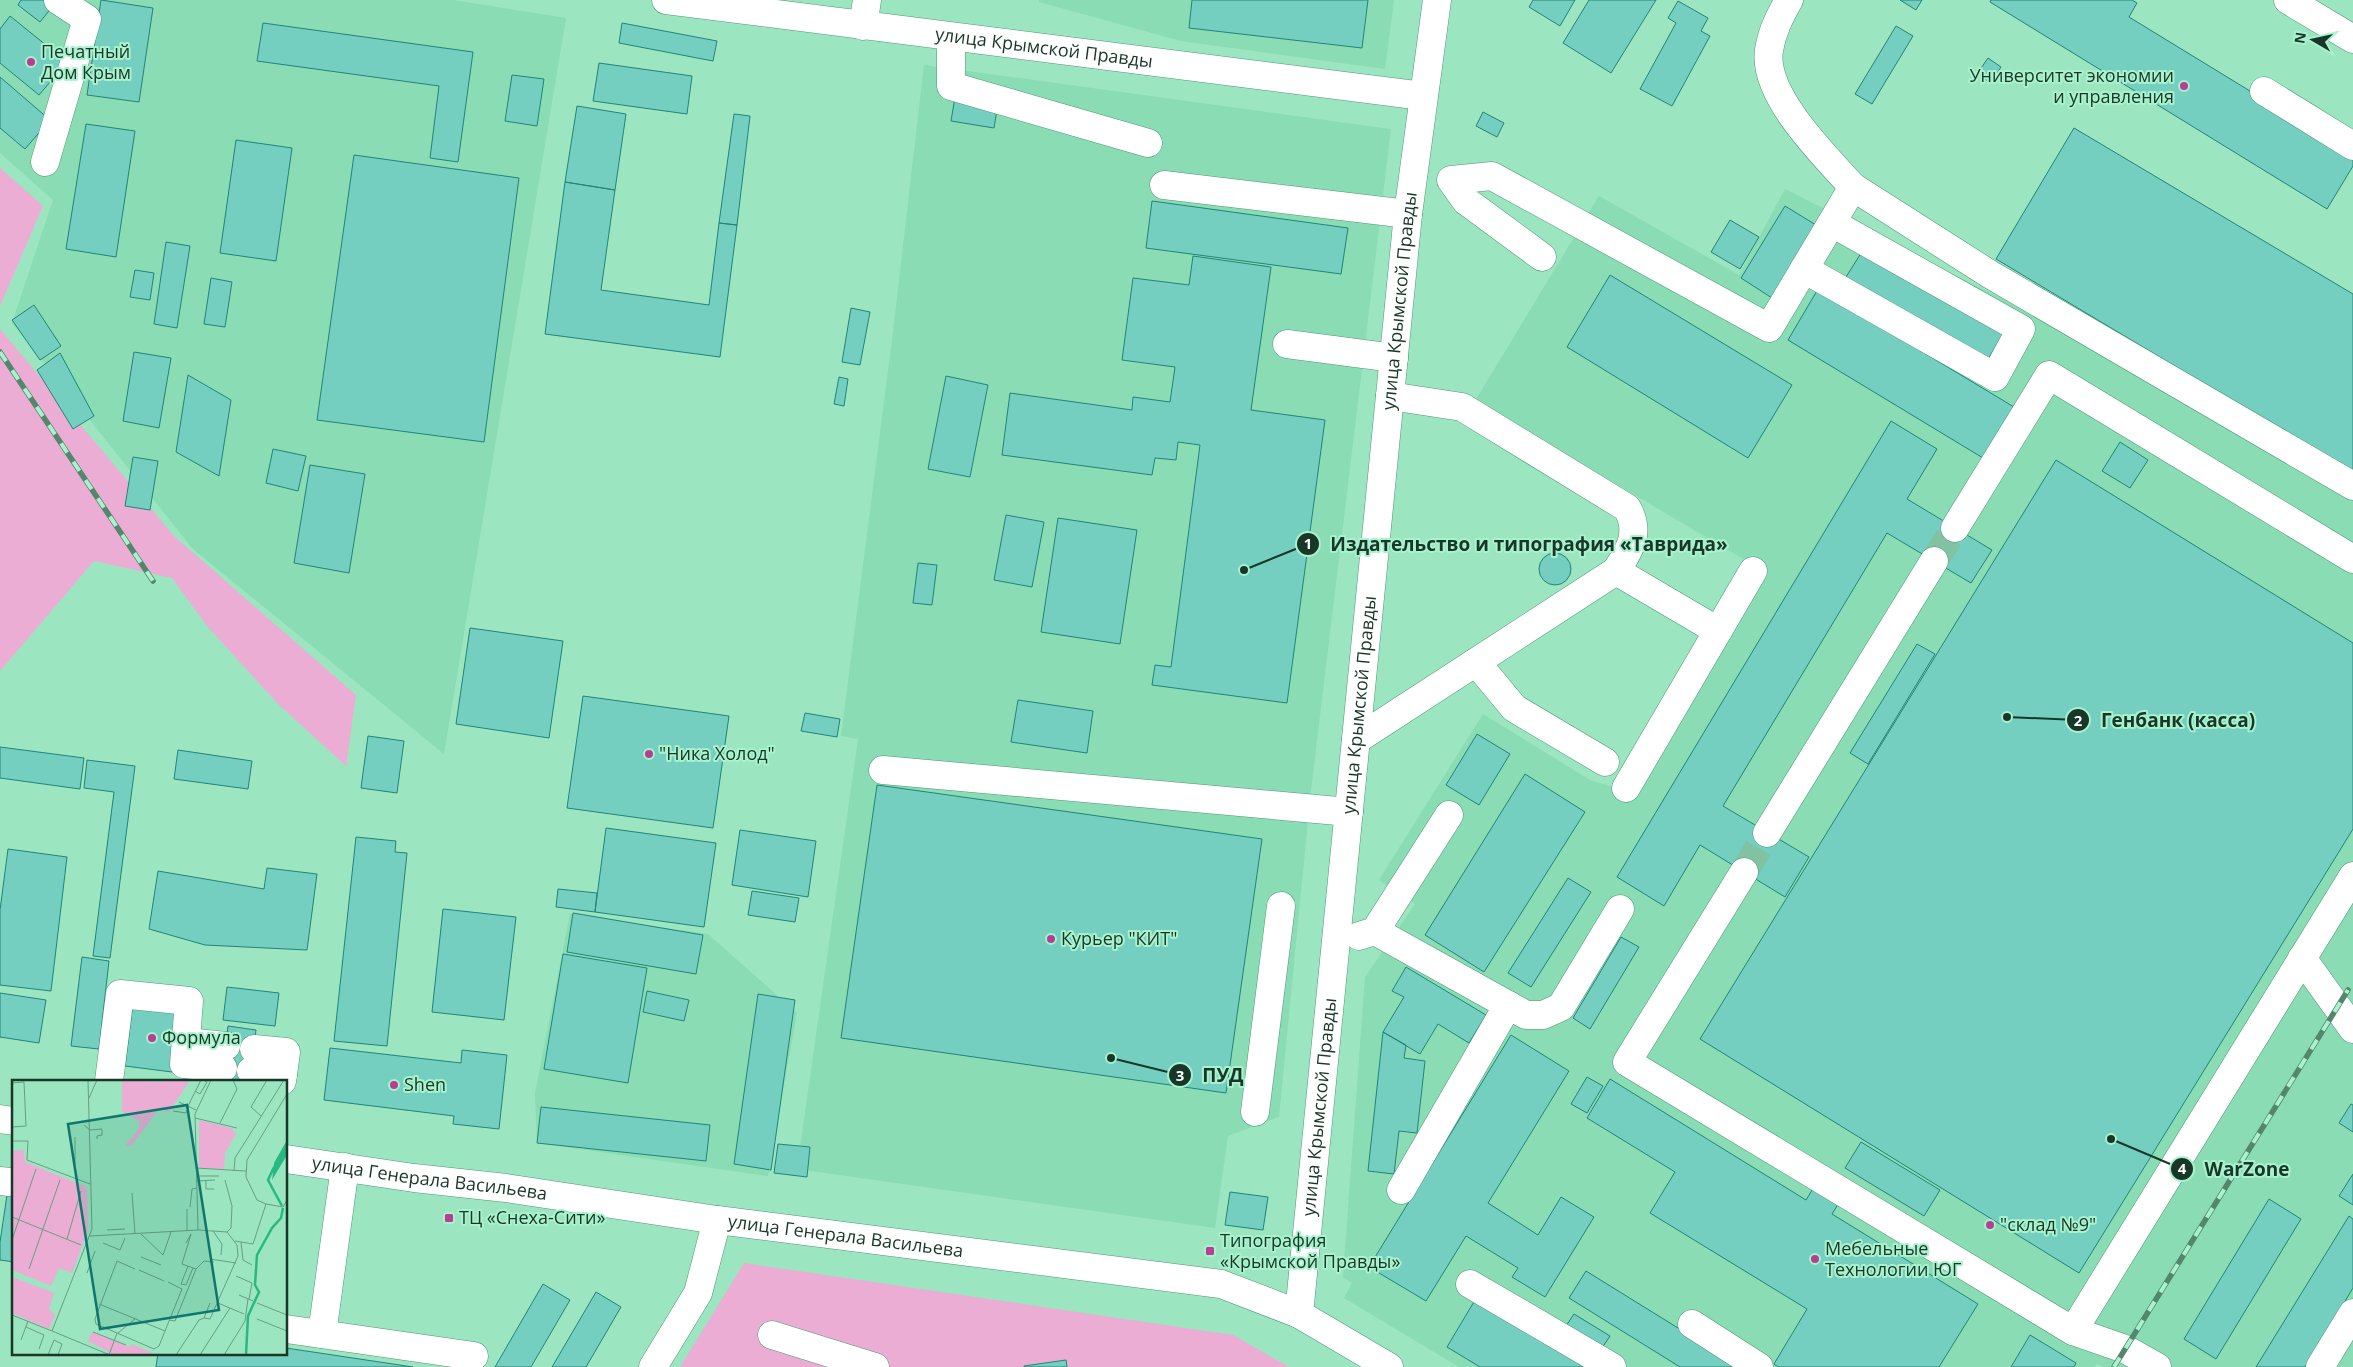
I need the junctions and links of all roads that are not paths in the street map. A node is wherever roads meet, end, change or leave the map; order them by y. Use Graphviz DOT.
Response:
graph roads {
  1 [pos="58,0"];
  2 [pos="666,0"];
  3 [pos="1437,0"];
  4 [pos="1770,0"];
  5 [pos="1789,0"];
  6 [pos="2288,0"];
  7 [pos="726,4"];
  8 [pos="813,10"];
  9 [pos="865,13"];
  10 [pos="951,37"];
  11 [pos="2353,39"];
  12 [pos="1769,52"];
  13 [pos="2264,91"];
  14 [pos="1423,96"];
  15 [pos="1148,144"];
  16 [pos="2353,146"];
  17 [pos="45,162"];
  18 [pos="1414,167"];
  19 [pos="1451,180"];
  20 [pos="1164,185"];
  21 [pos="1853,187"];
  22 [pos="1408,214"];
  23 [pos="1832,222"];
  24 [pos="1542,256"];
  25 [pos="1804,269"];
  26 [pos="1287,344"];
  27 [pos="1394,358"];
  28 [pos="1390,396"];
  29 [pos="2353,486"];
  30 [pos="1955,528"];
  31 [pos="2353,559"];
  32 [pos="1934,561"];
  33 [pos="1616,571"];
  34 [pos="1753,571"];
  35 [pos="1718,631"];
  36 [pos="1476,662"];
  37 [pos="1356,740"];
  38 [pos="1605,762"];
  39 [pos="883,770"];
  40 [pos="1626,788"];
  41 [pos="1349,812"];
  42 [pos="1449,815"];
  43 [pos="1768,833"];
  44 [pos="1744,872"];
  45 [pos="2353,876"];
  46 [pos="1281,906"];
  47 [pos="1620,909"];
  48 [pos="1375,931"];
  49 [pos="1336,944"];
  50 [pos="2302,958"];
  51 [pos="1508,1005"];
  52 [pos="2353,1030"];
  53 [pos="225,1057"];
  54 [pos="253,1060"];
  55 [pos="183,1062"];
  56 [pos="283,1077"];
  57 [pos="109,1080"];
  58 [pos="1255,1112"];
  59 [pos="288,1159"];
  60 [pos="345,1167"];
  61 [pos="1400,1190"];
  62 [pos="717,1220"];
  63 [pos="1470,1284"];
  64 [pos="2353,1313"];
  65 [pos="1299,1314"];
  66 [pos="1692,1324"];
  67 [pos="288,1329"];
  68 [pos="2073,1331"];
  69 [pos="322,1334"];
  70 [pos="772,1335"];
  71 [pos="474,1356"];
  72 [pos="1376,1364"];
  73 [pos="653,1367"];
  74 [pos="875,1367"];
  75 [pos="1612,1367"];
  76 [pos="1759,1367"];
  77 [pos="2157,1367"];
  78 [pos="2320,1367"];
  1 -- 17 [label="street"];
  2 -- 7 [label="street, улица Крымской Правды"];
  3 -- 14 [label="street, улица Крымской Правды"];
  4 -- 12 [label="street"];
  5 -- 12 [label="street"];
  6 -- 11 [label="street"];
  7 -- 8 [label="street, улица Крымской Правды"];
  8 -- 9 [label="street, улица Крымской Правды"];
  9 -- 10 [label="street, улица Крымской Правды"];
  10 -- 14 [label="street, улица Крымской Правды"];
  10 -- 15 [label="street"];
  12 -- 21 [label="street"];
  13 -- 16 [label="street"];
  14 -- 18 [label="street, улица Крымской Правды"];
  18 -- 19 [label="street"];
  18 -- 22 [label="street, улица Крымской Правды"];
  19 -- 24 [label="street"];
  19 -- 25 [label="street"];
  20 -- 22 [label="street"];
  21 -- 23 [label="street"];
  21 -- 29 [label="street"];
  22 -- 27 [label="street, улица Крымской Правды"];
  23 -- 25 [label="street"];
  23 -- 25 [label="street"];
  26 -- 27 [label="street"];
  27 -- 28 [label="street, улица Крымской Правды"];
  28 -- 33 [label="street"];
  28 -- 37 [label="street, улица Крымской Правды"];
  30 -- 31 [label="street"];
  32 -- 43 [label="street"];
  33 -- 35 [label="street"];
  33 -- 36 [label="street"];
  34 -- 35 [label="street"];
  35 -- 40 [label="street"];
  36 -- 37 [label="street"];
  36 -- 38 [label="street"];
  37 -- 41 [label="street, улица Крымской Правды"];
  39 -- 41 [label="street"];
  41 -- 49 [label="street, улица Крымской Правды"];
  42 -- 48 [label="street"];
  44 -- 68 [label="street"];
  45 -- 50 [label="street"];
  46 -- 58 [label="street"];
  47 -- 51 [label="street"];
  48 -- 49 [label="street"];
  48 -- 51 [label="street"];
  49 -- 65 [label="street, улица Крымской Правды"];
  50 -- 52 [label="street"];
  50 -- 68 [label="street"];
  51 -- 61 [label="street"];
  53 -- 55 [label="street"];
  54 -- 56 [label="street"];
  55 -- 57 [label="street"];
  59 -- 60 [label="street, улица Генерала Васильева"];
  60 -- 62 [label="street, улица Генерала Васильева"];
  60 -- 69 [label="street"];
  62 -- 65 [label="street, улица Генерала Васильева"];
  62 -- 73 [label="street"];
  63 -- 75 [label="street"];
  64 -- 78 [label="street"];
  65 -- 72 [label="street, улица Генерала Васильева"];
  66 -- 76 [label="street"];
  67 -- 69 [label="street"];
  68 -- 77 [label="street"];
  69 -- 71 [label="street"];
  70 -- 74 [label="street"];
}
